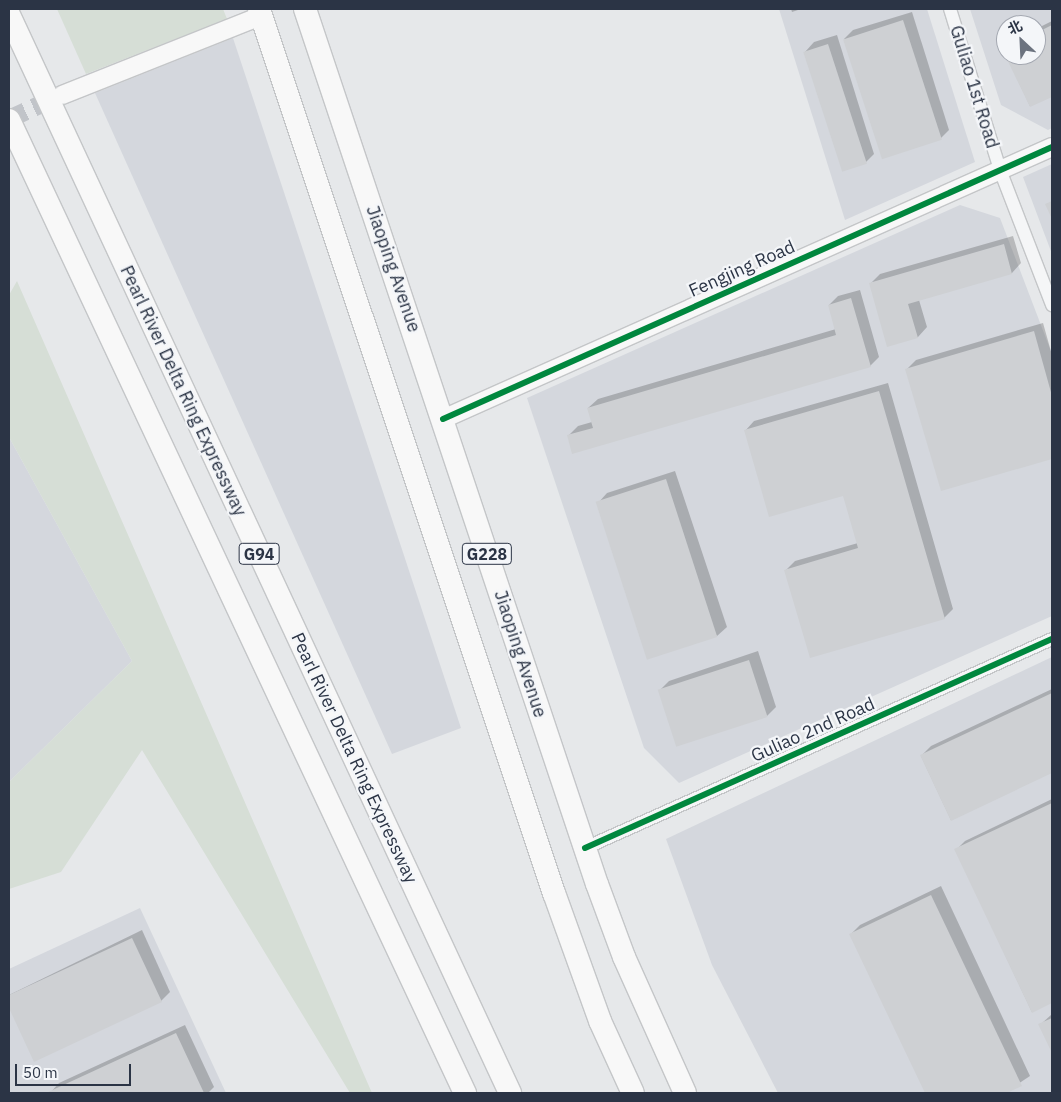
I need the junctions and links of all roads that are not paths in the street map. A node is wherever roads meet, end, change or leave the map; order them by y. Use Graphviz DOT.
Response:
graph roads {
  1 [pos="305,9"];
  2 [pos="950,9"];
  3 [pos="260,13"];
  4 [pos="9,15"];
  5 [pos="62,95"];
  6 [pos="9,120"];
  7 [pos="1052,147"];
  8 [pos="1000,170"];
  9 [pos="1052,306"];
  10 [pos="444,419"];
  11 [pos="1052,639"];
  12 [pos="585,848"];
  13 [pos="465,1093"];
  14 [pos="510,1093"];
  15 [pos="633,1093"];
  16 [pos="685,1093"];
  1 -- 10 [label="highway, Jiaoping Avenue / G228"];
  2 -- 8 [label="street, Guliao 1st Road"];
  3 -- 5 [label="street"];
  3 -- 15 [label="highway, G228"];
  4 -- 14 [label="highway, Pearl River Delta Ring Expressway / G94"];
  6 -- 13 [label="highway, G94"];
  7 -- 8 [label="street, Fengjing Road"];
  8 -- 9 [label="street, Guliao 1st Road"];
  8 -- 10 [label="street, Fengjing Road"];
  10 -- 12 [label="highway, Jiaoping Avenue / G228"];
  11 -- 12 [label="street, Guliao 2nd Road"];
  12 -- 16 [label="highway, Jiaoping Avenue / G228"];
}
